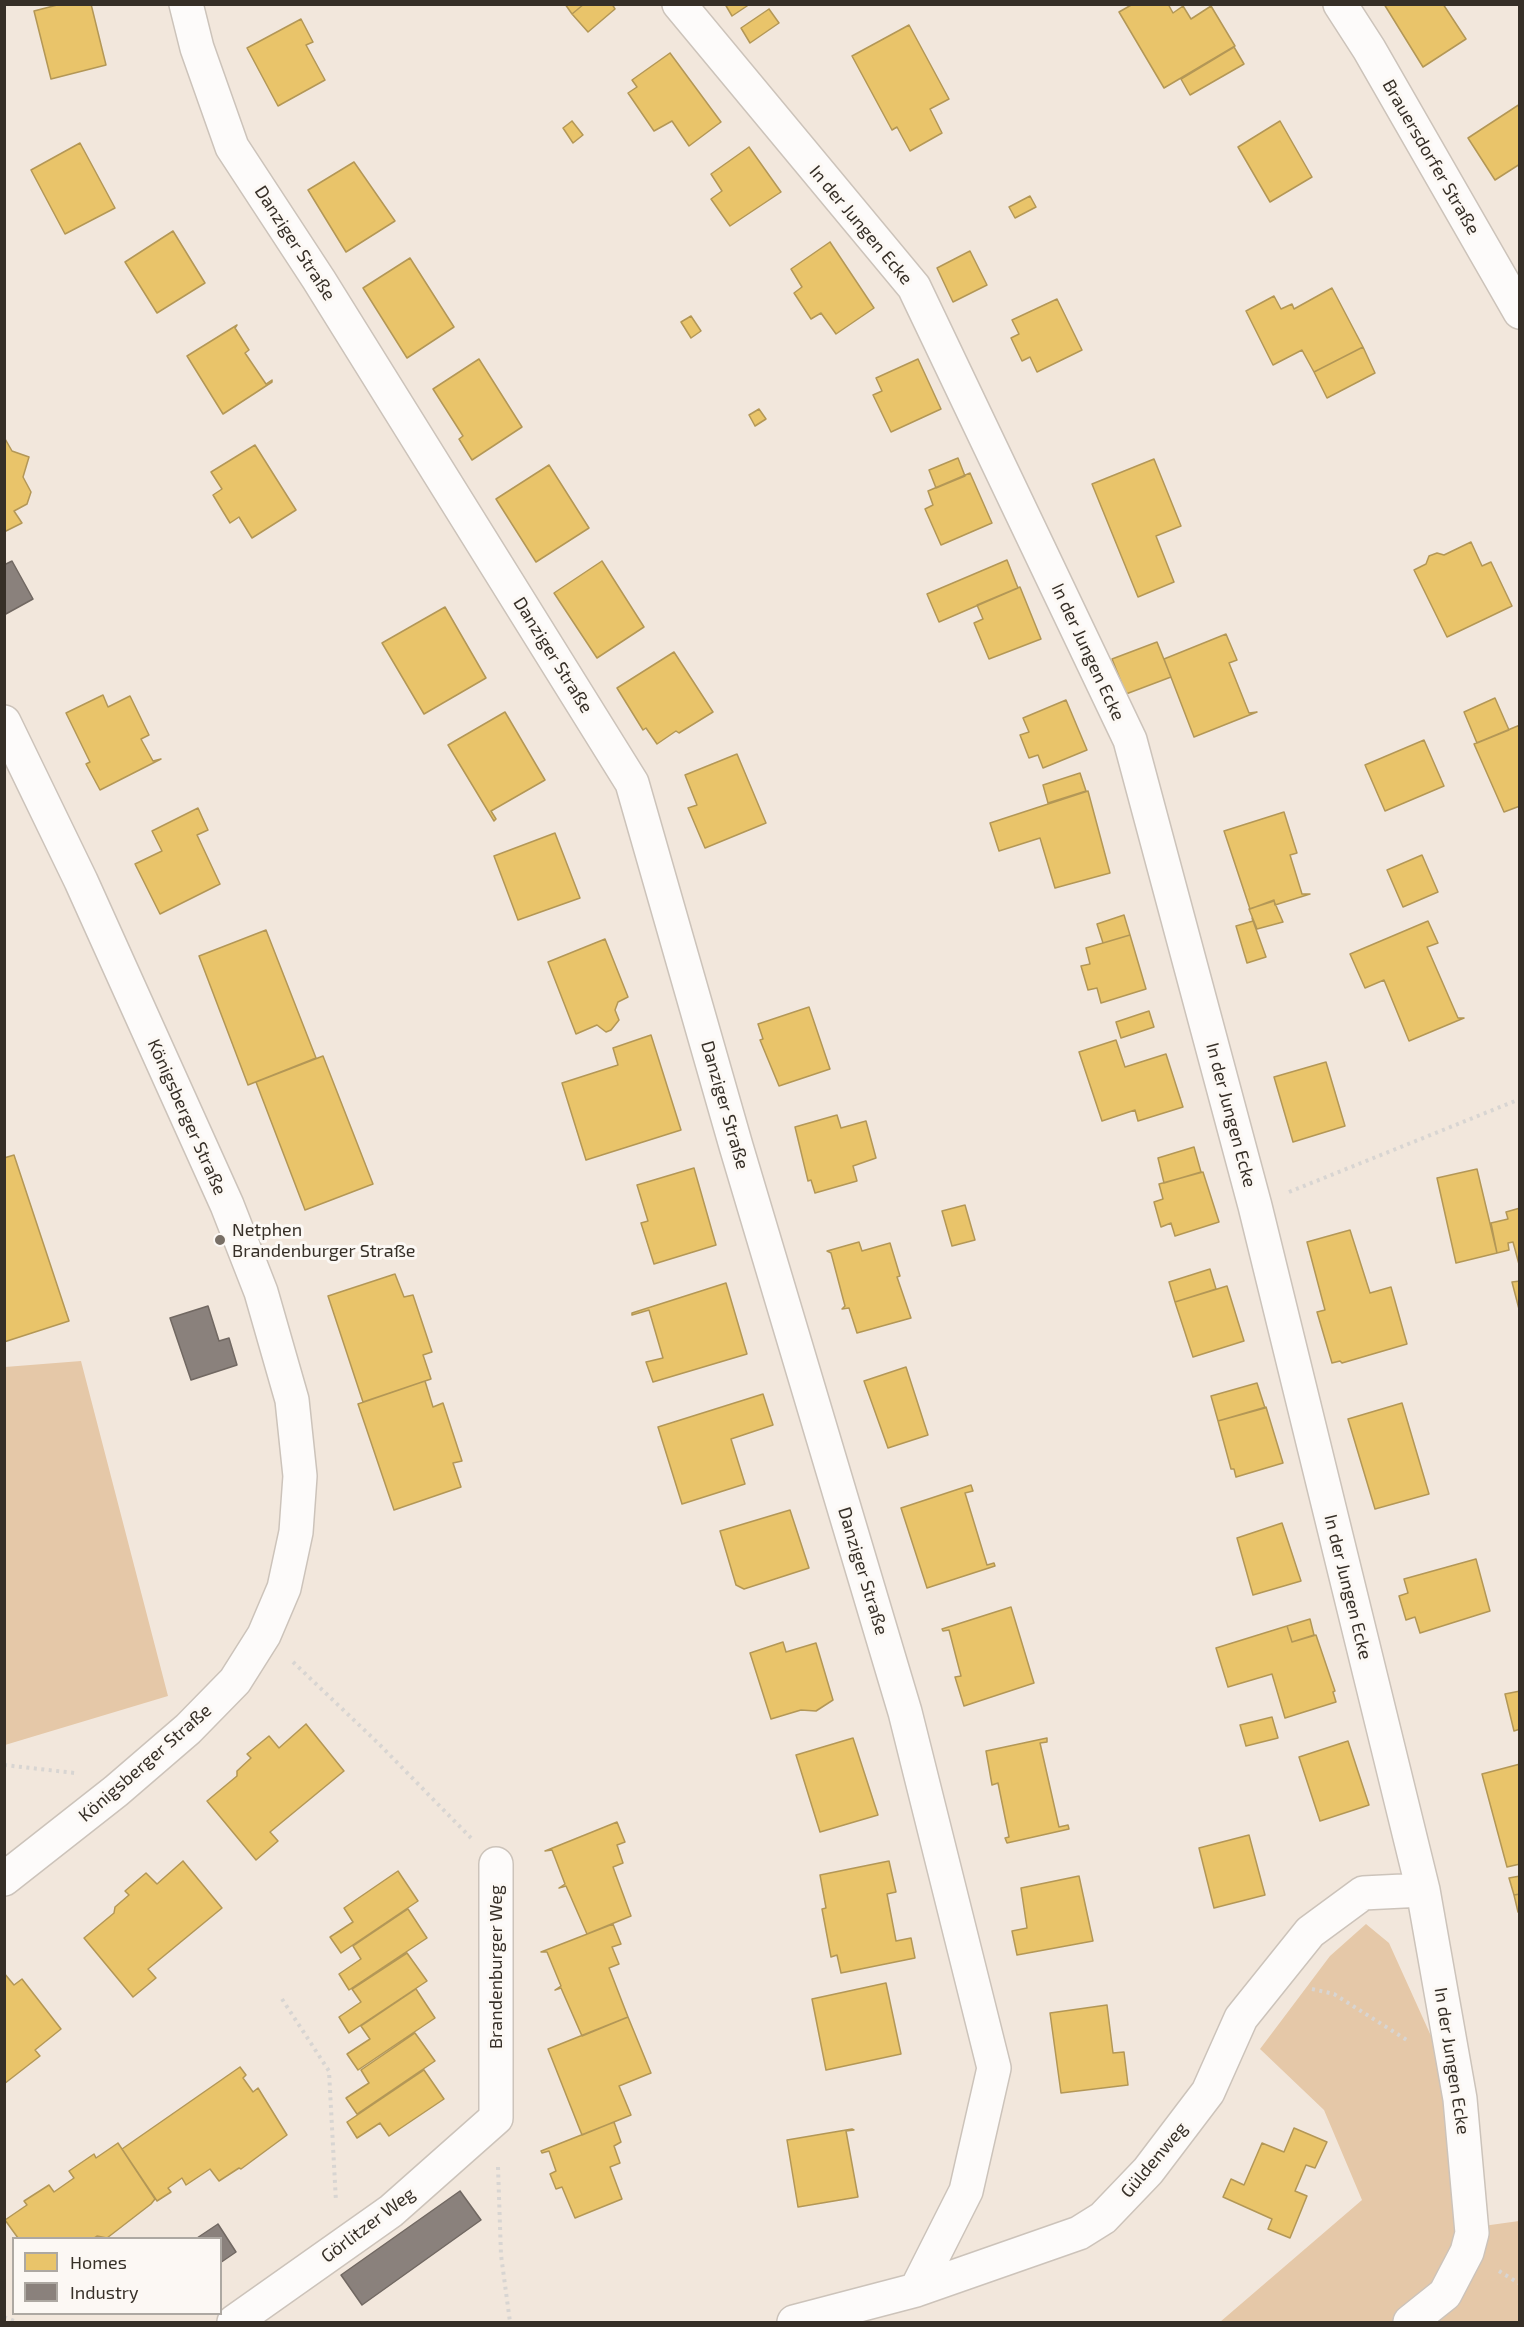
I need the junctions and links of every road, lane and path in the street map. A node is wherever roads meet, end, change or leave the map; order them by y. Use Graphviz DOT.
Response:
graph roads {
  1 [pos="186,4"];
  2 [pos="680,4"];
  3 [pos="1340,4"];
  4 [pos="1520,312"];
  5 [pos="4,722"];
  6 [pos="1520,1099"];
  7 [pos="1255,1206"];
  8 [pos="264,1635"];
  9 [pos="4,1765"];
  10 [pos="116,1791"];
  11 [pos="496,1864"];
  12 [pos="4,1879"];
  13 [pos="1423,1890"];
  14 [pos="1270,1981"];
  15 [pos="282,1999"];
  16 [pos="1414,2044"];
  17 [pos="496,2118"];
  18 [pos="338,2249"];
  19 [pos="916,2290"];
  20 [pos="4,2317"];
  21 [pos="17,2322"];
  22 [pos="234,2322"];
  23 [pos="510,2322"];
  24 [pos="794,2322"];
  25 [pos="1410,2322"];
  1 -- 19 [label="street, Danziger Straße"];
  2 -- 7 [label="street, In der Jungen Ecke"];
  3 -- 4 [label="street, Brauersdorfer Straße"];
  5 -- 8 [label="street, Königsberger Straße"];
  6 -- 7 [label="path"];
  7 -- 13 [label="street, In der Jungen Ecke"];
  8 -- 10 [label="street, Königsberger Straße"];
  8 -- 11 [label="path, Brandenburger Weg"];
  9 -- 10 [label="path"];
  10 -- 12 [label="street, Königsberger Straße"];
  11 -- 17 [label="street, Brandenburger Weg"];
  13 -- 14 [label="street, Güldenweg"];
  13 -- 25 [label="street, In der Jungen Ecke"];
  14 -- 16 [label="path"];
  14 -- 19 [label="street, Güldenweg"];
  15 -- 18 [label="path"];
  17 -- 18 [label="street, Görlitzer Weg"];
  17 -- 23 [label="path"];
  18 -- 22 [label="street, Görlitzer Weg"];
  19 -- 24 [label="street, Güldenweg"];
  20 -- 21 [label="path"];
}
